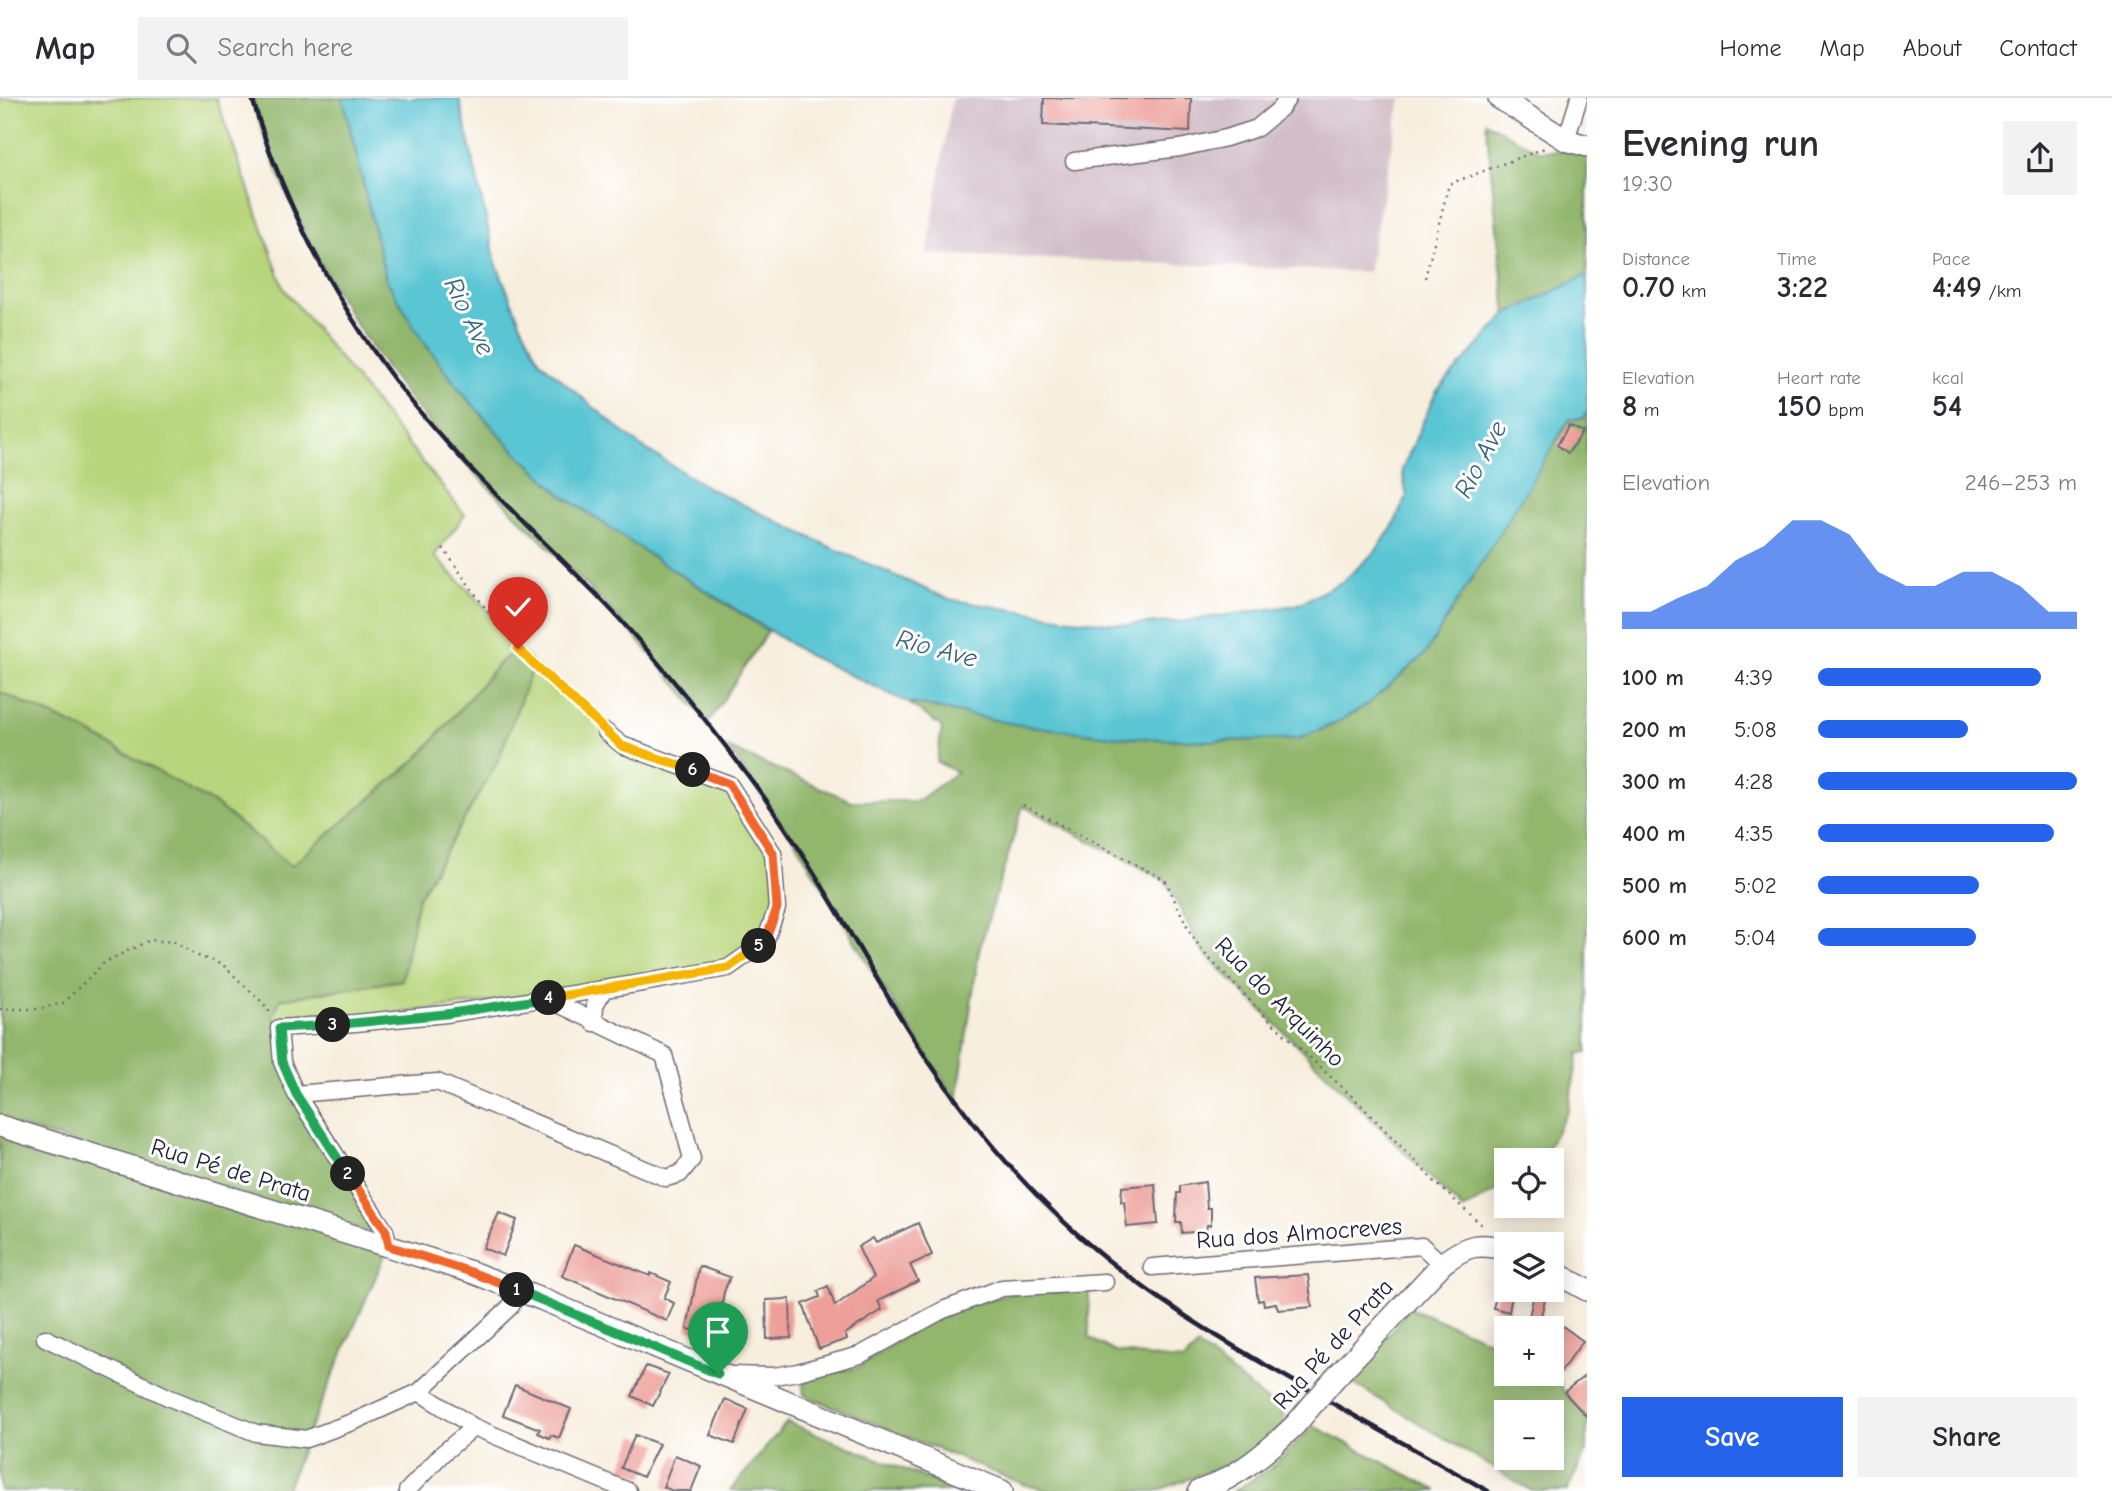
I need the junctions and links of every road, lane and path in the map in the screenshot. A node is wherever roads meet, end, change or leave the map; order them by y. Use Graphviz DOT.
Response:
graph roads {
  1 [pos="1288,98"];
  2 [pos="1499,98"];
  3 [pos="1579,98"];
  4 [pos="1566,140"];
  5 [pos="1587,146"];
  6 [pos="1074,161"];
  7 [pos="1424,278"];
  8 [pos="443,548"];
  9 [pos="606,732"];
  10 [pos="1023,805"];
  11 [pos="604,989"];
  12 [pos="546,998"];
  13 [pos="0,1009"];
  14 [pos="594,1023"];
  15 [pos="279,1028"];
  16 [pos="296,1094"];
  17 [pos="0,1126"];
  18 [pos="367,1203"];
  19 [pos="1488,1230"];
  20 [pos="367,1239"];
  21 [pos="389,1246"];
  22 [pos="1494,1247"];
  23 [pos="1152,1267"];
  24 [pos="1439,1267"];
  25 [pos="1564,1278"];
  26 [pos="1105,1282"];
  27 [pos="1587,1290"];
  28 [pos="519,1291"];
  29 [pos="45,1338"];
  30 [pos="798,1372"];
  31 [pos="718,1374"];
  32 [pos="419,1392"];
  33 [pos="791,1404"];
  34 [pos="474,1427"];
  35 [pos="621,1490"];
  36 [pos="407,1491"];
  37 [pos="1002,1491"];
  38 [pos="1199,1491"];
  1 -- 6 [label="street"];
  2 -- 4 [label="street"];
  3 -- 4 [label="street"];
  4 -- 5 [label="street"];
  4 -- 7 [label="path"];
  8 -- 9 [label="path"];
  9 -- 11 [label="street"];
  10 -- 19 [label="path, Rua do Arquinho"];
  11 -- 12 [label="street"];
  11 -- 14 [label="street"];
  12 -- 14 [label="street"];
  12 -- 15 [label="street"];
  13 -- 15 [label="path"];
  14 -- 16 [label="street"];
  15 -- 16 [label="street"];
  16 -- 18 [label="street"];
  17 -- 20 [label="street, Rua Pé de Prata"];
  18 -- 20 [label="street"];
  18 -- 21 [label="street"];
  20 -- 21 [label="street, Rua Pé de Prata"];
  21 -- 28 [label="street, Rua Pé de Prata"];
  22 -- 24 [label="street, Rua Pé de Prata"];
  23 -- 24 [label="street, Rua dos Almocreves"];
  24 -- 38 [label="street, Rua Pé de Prata, bridge"];
  25 -- 27 [label="street"];
  26 -- 30 [label="street, Rua Pé de Prata"];
  28 -- 31 [label="street, Rua Pé de Prata"];
  28 -- 32 [label="street"];
  29 -- 32 [label="street"];
  30 -- 31 [label="street, Rua Pé de Prata"];
  30 -- 33 [label="street"];
  31 -- 33 [label="street, Rua Pé de Prata"];
  32 -- 34 [label="street"];
  33 -- 37 [label="street, Rua Pé de Prata"];
  34 -- 35 [label="street"];
  34 -- 36 [label="street"];
}
